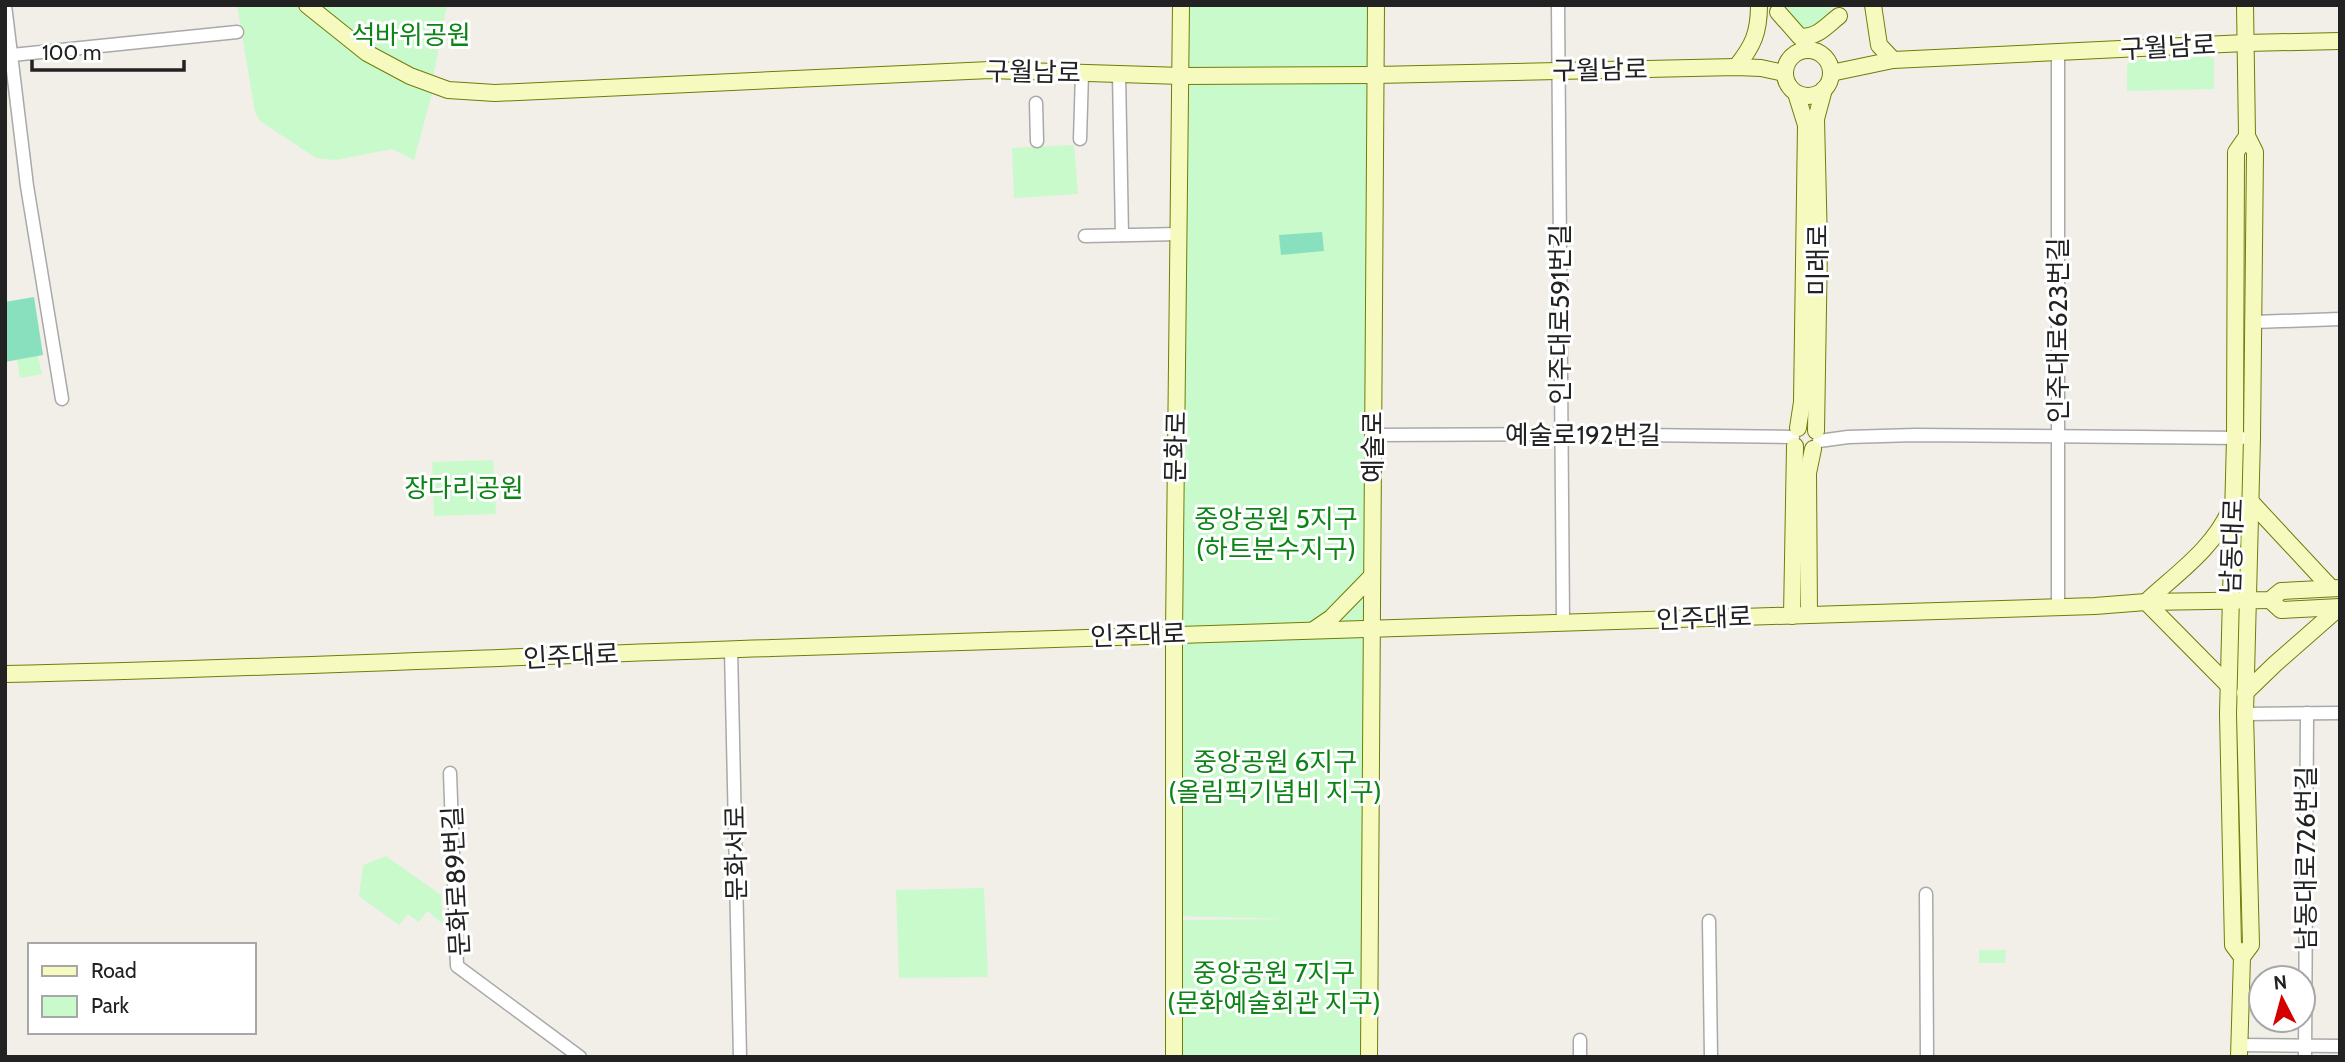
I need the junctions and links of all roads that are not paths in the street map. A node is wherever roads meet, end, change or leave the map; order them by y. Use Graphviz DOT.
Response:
graph roads {
  1 [pos="5,5"];
  2 [pos="307,5"];
  3 [pos="1181,5"];
  4 [pos="1376,5"];
  5 [pos="1558,5"];
  6 [pos="1759,5"];
  7 [pos="1873,5"];
  8 [pos="2245,5"];
  9 [pos="1777,8"];
  10 [pos="1842,11"];
  11 [pos="237,32"];
  12 [pos="2340,41"];
  13 [pos="2245,43"];
  14 [pos="2058,52"];
  15 [pos="1796,53"];
  16 [pos="1819,53"];
  17 [pos="12,55"];
  18 [pos="1893,60"];
  19 [pos="1736,67"];
  20 [pos="1559,71"];
  21 [pos="1082,73"];
  22 [pos="1784,73"];
  23 [pos="1831,73"];
  24 [pos="1119,74"];
  25 [pos="1375,75"];
  26 [pos="1182,76"];
  27 [pos="1824,89"];
  28 [pos="1796,93"];
  29 [pos="1036,103"];
  30 [pos="2247,136"];
  31 [pos="1080,139"];
  32 [pos="1037,141"];
  33 [pos="1179,234"];
  34 [pos="1122,235"];
  35 [pos="1085,236"];
  36 [pos="2340,318"];
  37 [pos="2254,322"];
  38 [pos="62,399"];
  39 [pos="1561,434"];
  40 [pos="1373,435"];
  41 [pos="1795,437"];
  42 [pos="2059,437"];
  43 [pos="2235,438"];
  44 [pos="2252,438"];
  45 [pos="1816,440"];
  46 [pos="2233,501"];
  47 [pos="2251,502"];
  48 [pos="1372,576"];
  49 [pos="2336,588"];
  50 [pos="2270,600"];
  51 [pos="2230,601"];
  52 [pos="2247,601"];
  53 [pos="2146,602"];
  54 [pos="2058,607"];
  55 [pos="2340,607"];
  56 [pos="1792,615"];
  57 [pos="1809,615"];
  58 [pos="1563,622"];
  59 [pos="1372,628"];
  60 [pos="1314,629"];
  61 [pos="1174,634"];
  62 [pos="731,649"];
  63 [pos="5,674"];
  64 [pos="2228,685"];
  65 [pos="2245,693"];
  66 [pos="2307,713"];
  67 [pos="2340,713"];
  68 [pos="2245,714"];
  69 [pos="450,773"];
  70 [pos="1926,894"];
  71 [pos="1709,921"];
  72 [pos="2242,957"];
  73 [pos="1580,1040"];
  74 [pos="2340,1046"];
  75 [pos="2239,1051"];
  76 [pos="2305,1051"];
  77 [pos="580,1057"];
  78 [pos="740,1057"];
  79 [pos="1174,1057"];
  80 [pos="1369,1057"];
  81 [pos="1580,1057"];
  82 [pos="1711,1057"];
  83 [pos="1927,1057"];
  1 -- 17 [label="street"];
  2 -- 21 [label="main road, 구월남로"];
  3 -- 26 [label="main road, 문화로"];
  4 -- 25 [label="main road, 예술로"];
  5 -- 20 [label="street, 인주대로591번길"];
  6 -- 19 [label="main road"];
  7 -- 18 [label="main road"];
  8 -- 13 [label="main road, 남동대로"];
  9 -- 10 [label="main road"];
  9 -- 15 [label="main road"];
  10 -- 16 [label="main road"];
  11 -- 17 [label="street"];
  12 -- 13 [label="main road, 구월남로"];
  13 -- 14 [label="main road, 구월남로"];
  13 -- 30 [label="main road, 남동대로"];
  14 -- 18 [label="main road, 구월남로"];
  14 -- 42 [label="street, 인주대로623번길"];
  15 -- 16 [label="main road"];
  15 -- 22 [label="main road"];
  16 -- 23 [label="main road"];
  17 -- 38 [label="street"];
  18 -- 23 [label="main road, 구월남로"];
  19 -- 20 [label="main road, 구월남로"];
  19 -- 22 [label="main road, 구월남로"];
  20 -- 25 [label="main road, 구월남로"];
  20 -- 39 [label="street, 인주대로591번길"];
  21 -- 24 [label="main road, 구월남로"];
  21 -- 31 [label="street"];
  22 -- 28 [label="main road"];
  23 -- 27 [label="main road"];
  24 -- 26 [label="main road, 구월남로"];
  24 -- 34 [label="street"];
  25 -- 26 [label="main road, 구월남로"];
  25 -- 40 [label="main road, 예술로"];
  26 -- 33 [label="main road, 문화로"];
  27 -- 28 [label="main road"];
  27 -- 45 [label="main road, 미래로"];
  28 -- 41 [label="main road, 미래로"];
  29 -- 32 [label="street"];
  30 -- 37 [label="main road, 남동대로"];
  30 -- 43 [label="main road, 남동대로"];
  33 -- 34 [label="street"];
  33 -- 61 [label="main road, 문화로"];
  34 -- 35 [label="street"];
  36 -- 37 [label="street"];
  37 -- 44 [label="main road, 남동대로"];
  39 -- 40 [label="street, 예술로192번길"];
  39 -- 41 [label="street, 예술로192번길"];
  39 -- 58 [label="street, 인주대로591번길"];
  40 -- 48 [label="main road, 예술로"];
  41 -- 45 [label="main road"];
  41 -- 45 [label="main road"];
  41 -- 56 [label="main road, 미래로"];
  42 -- 43 [label="street"];
  42 -- 45 [label="street"];
  42 -- 54 [label="street, 인주대로623번길"];
  43 -- 44 [label="street"];
  43 -- 46 [label="main road, 남동대로"];
  44 -- 47 [label="main road, 남동대로"];
  45 -- 57 [label="main road, 미래로"];
  46 -- 51 [label="main road, 남동대로"];
  46 -- 53 [label="main road"];
  47 -- 49 [label="main road"];
  47 -- 52 [label="main road, 남동대로"];
  48 -- 59 [label="main road, 예술로"];
  48 -- 60 [label="main road"];
  49 -- 50 [label="main road, 인주대로"];
  50 -- 52 [label="main road, 인주대로"];
  50 -- 55 [label="main road, 인주대로"];
  51 -- 52 [label="main road, 인주대로"];
  51 -- 53 [label="main road, 인주대로"];
  51 -- 64 [label="main road, 남동대로"];
  52 -- 65 [label="main road, 남동대로"];
  53 -- 54 [label="main road, 인주대로"];
  53 -- 64 [label="main road"];
  54 -- 57 [label="main road, 인주대로"];
  55 -- 65 [label="main road"];
  56 -- 57 [label="main road, 인주대로"];
  56 -- 58 [label="main road, 인주대로"];
  58 -- 59 [label="main road, 인주대로"];
  59 -- 60 [label="main road, 인주대로"];
  59 -- 80 [label="main road, 예술로"];
  60 -- 61 [label="main road, 인주대로"];
  61 -- 62 [label="main road, 인주대로"];
  61 -- 79 [label="main road, 문화로"];
  62 -- 63 [label="main road, 인주대로"];
  62 -- 78 [label="street, 문화서로"];
  64 -- 72 [label="main road, 남동대로"];
  65 -- 68 [label="main road, 남동대로"];
  66 -- 67 [label="street"];
  66 -- 68 [label="street"];
  66 -- 76 [label="street, 남동대로726번길"];
  68 -- 72 [label="main road, 남동대로"];
  69 -- 77 [label="street, 문화로89번길"];
  70 -- 83 [label="street"];
  71 -- 82 [label="street"];
  72 -- 75 [label="main road, 남동대로"];
  73 -- 81 [label="street"];
  74 -- 76 [label="street"];
  75 -- 76 [label="street"];
}
